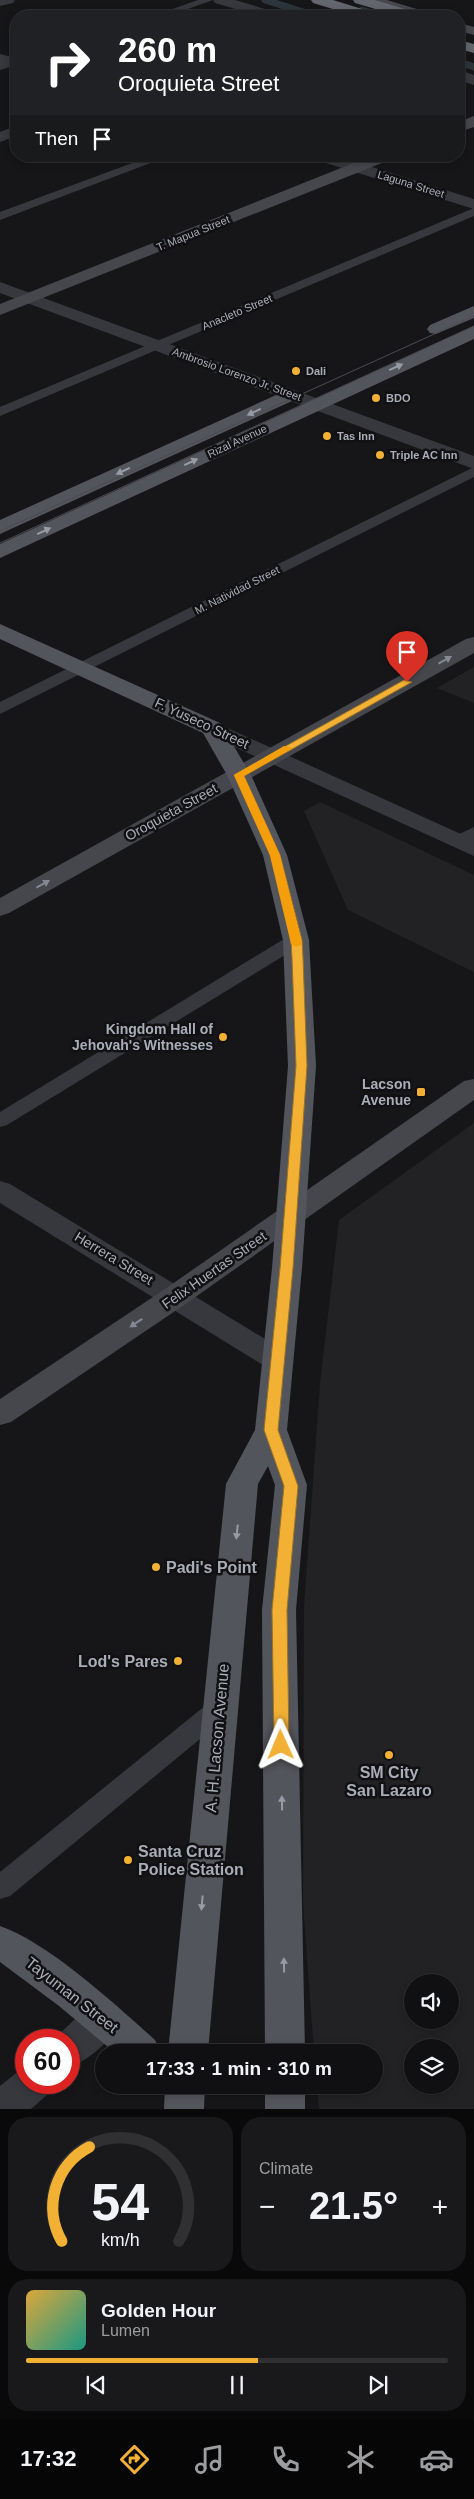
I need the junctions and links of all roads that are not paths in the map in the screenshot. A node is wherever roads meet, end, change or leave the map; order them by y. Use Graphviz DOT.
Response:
graph roads {
  1 [pos="8,0"];
  2 [pos="208,0"];
  3 [pos="220,0"];
  4 [pos="318,0"];
  5 [pos="360,0"];
  6 [pos="383,1"];
  7 [pos="0,2"];
  8 [pos="177,10"];
  9 [pos="252,10"];
  10 [pos="350,10"];
  11 [pos="393,10"];
  12 [pos="408,10"];
  13 [pos="147,162"];
  14 [pos="338,162"];
  15 [pos="372,162"];
  16 [pos="357,168"];
  17 [pos="474,204"];
  18 [pos="474,212"];
  19 [pos="0,216"];
  20 [pos="0,287"];
  21 [pos="30,298"];
  22 [pos="0,310"];
  23 [pos="474,311"];
  24 [pos="474,332"];
  25 [pos="420,336"];
  26 [pos="160,345"];
  27 [pos="318,382"];
  28 [pos="292,394"];
  29 [pos="316,404"];
  30 [pos="0,412"];
  31 [pos="474,462"];
  32 [pos="474,471"];
  33 [pos="0,528"];
  34 [pos="0,552"];
  35 [pos="0,631"];
  36 [pos="474,644"];
  37 [pos="82,668"];
  38 [pos="0,709"];
  39 [pos="212,728"];
  40 [pos="273,756"];
  41 [pos="239,775"];
  42 [pos="468,841"];
  43 [pos="0,908"];
  44 [pos="296,940"];
  45 [pos="474,1087"];
  46 [pos="0,1122"];
  47 [pos="0,1190"];
  48 [pos="289,1218"];
  49 [pos="176,1296"];
  50 [pos="277,1360"];
  51 [pos="0,1414"];
  52 [pos="271,1430"];
  53 [pos="220,1708"];
  54 [pos="0,1888"];
  55 [pos="0,1942"];
  56 [pos="103,2018"];
  57 [pos="80,2040"];
  58 [pos="132,2044"];
  59 [pos="189,2044"];
  60 [pos="285,2044"];
  61 [pos="20,2094"];
  62 [pos="285,2094"];
  63 [pos="2,2109"];
  64 [pos="285,2109"];
  1 -- 7 [label="street"];
  2 -- 8 [label="lane"];
  3 -- 9 [label="street"];
  4 -- 10 [label="highway"];
  5 -- 11 [label="highway"];
  6 -- 12 [label="street"];
  13 -- 19 [label="lane"];
  14 -- 16 [label="street, Laguna Street"];
  15 -- 16 [label="street, T. Mapua Street"];
  16 -- 17 [label="street, Laguna Street"];
  16 -- 21 [label="street, T. Mapua Street"];
  18 -- 26 [label="lane, Anacleto Street"];
  20 -- 21 [label="street, Ambrosio Lorenzo Jr. Street"];
  21 -- 22 [label="street, T. Mapua Street"];
  21 -- 26 [label="street, Ambrosio Lorenzo Jr. Street"];
  23 -- 25 [label="main road"];
  29 -- 24 [label="main road, Rizal Avenue, one-way"];
  26 -- 28 [label="street, Ambrosio Lorenzo Jr. Street"];
  26 -- 30 [label="lane, Anacleto Street"];
  27 -- 28 [label="main road, Rizal Avenue"];
  28 -- 29 [label="street, Ambrosio Lorenzo Jr. Street"];
  28 -- 33 [label="main road, Rizal Avenue, one-way"];
  29 -- 31 [label="street, Ambrosio Lorenzo Jr. Street"];
  34 -- 29 [label="main road, Rizal Avenue, one-way"];
  32 -- 37 [label="lane, M. Natividad Street"];
  35 -- 37 [label="main road, F. Yuseco Street"];
  40 -- 36 [label="street, Oroquieta Street, one-way"];
  37 -- 38 [label="lane, M. Natividad Street"];
  37 -- 39 [label="main road, F. Yuseco Street"];
  39 -- 40 [label="street, F. Yuseco Street"];
  39 -- 41 [label="main road, A. H. Lacson Avenue"];
  40 -- 41 [label="street, Oroquieta Street"];
  40 -- 42 [label="street, F. Yuseco Street"];
  43 -- 41 [label="street, Oroquieta Street, one-way"];
  41 -- 44 [label="main road, A. H. Lacson Avenue"];
  44 -- 46 [label="lane"];
  44 -- 48 [label="main road, A. H. Lacson Avenue"];
  45 -- 48 [label="street, Felix Huertas Street"];
  47 -- 49 [label="street, Herrera Street"];
  48 -- 49 [label="street, Felix Huertas Street"];
  48 -- 50 [label="main road, A. H. Lacson Avenue"];
  49 -- 50 [label="street, Herrera Street"];
  49 -- 51 [label="street, Felix Huertas Street, one-way"];
  50 -- 52 [label="main road, A. H. Lacson Avenue"];
  52 -- 53 [label="main road, A. H. Lacson Avenue, one-way"];
  60 -- 52 [label="main road, A. H. Lacson Avenue, one-way"];
  53 -- 54 [label="lane"];
  53 -- 59 [label="main road, A. H. Lacson Avenue, one-way"];
  55 -- 56 [label="main road, Tayuman Street"];
  56 -- 57 [label="street"];
  56 -- 58 [label="main road, Tayuman Street"];
  61 -- 63 [label="street"];
  62 -- 64 [label="main road"];
}
